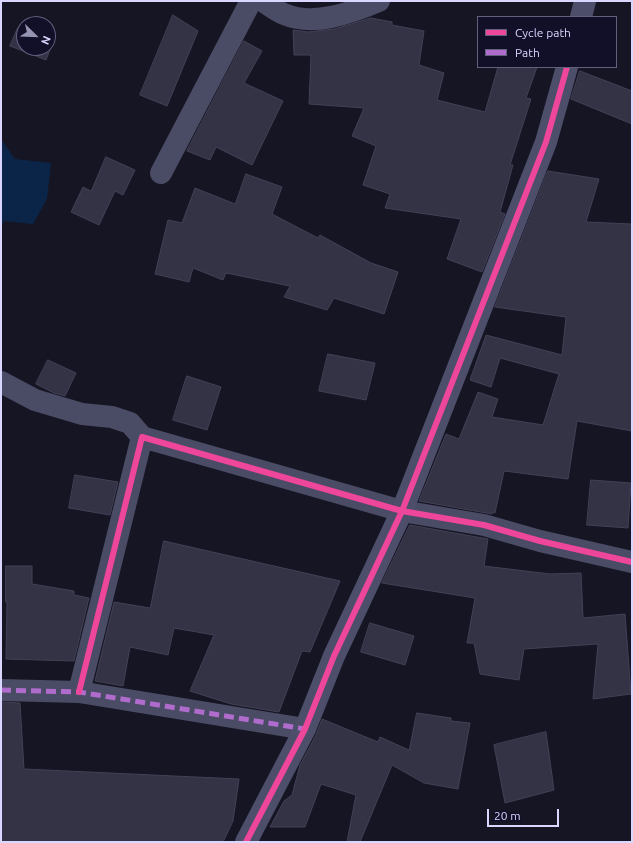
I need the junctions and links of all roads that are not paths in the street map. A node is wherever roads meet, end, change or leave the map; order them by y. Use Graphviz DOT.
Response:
graph roads {
  1 [pos="251,1"];
  2 [pos="263,1"];
  3 [pos="379,1"];
  4 [pos="585,1"];
  5 [pos="581,16"];
  6 [pos="567,68"];
  7 [pos="161,173"];
  8 [pos="1,382"];
  9 [pos="142,437"];
  10 [pos="402,511"];
  11 [pos="632,562"];
  12 [pos="1,690"];
  13 [pos="79,692"];
  14 [pos="305,729"];
  15 [pos="246,842"];
  1 -- 7 [label="street"];
  2 -- 3 [label="street"];
  4 -- 5 [label="street"];
  6 -- 10 [label="street"];
  8 -- 9 [label="street"];
  9 -- 10 [label="street"];
  9 -- 13 [label="street"];
  10 -- 11 [label="street"];
  10 -- 14 [label="street"];
  12 -- 13 [label="street"];
  13 -- 14 [label="street"];
  14 -- 15 [label="street"];
}
